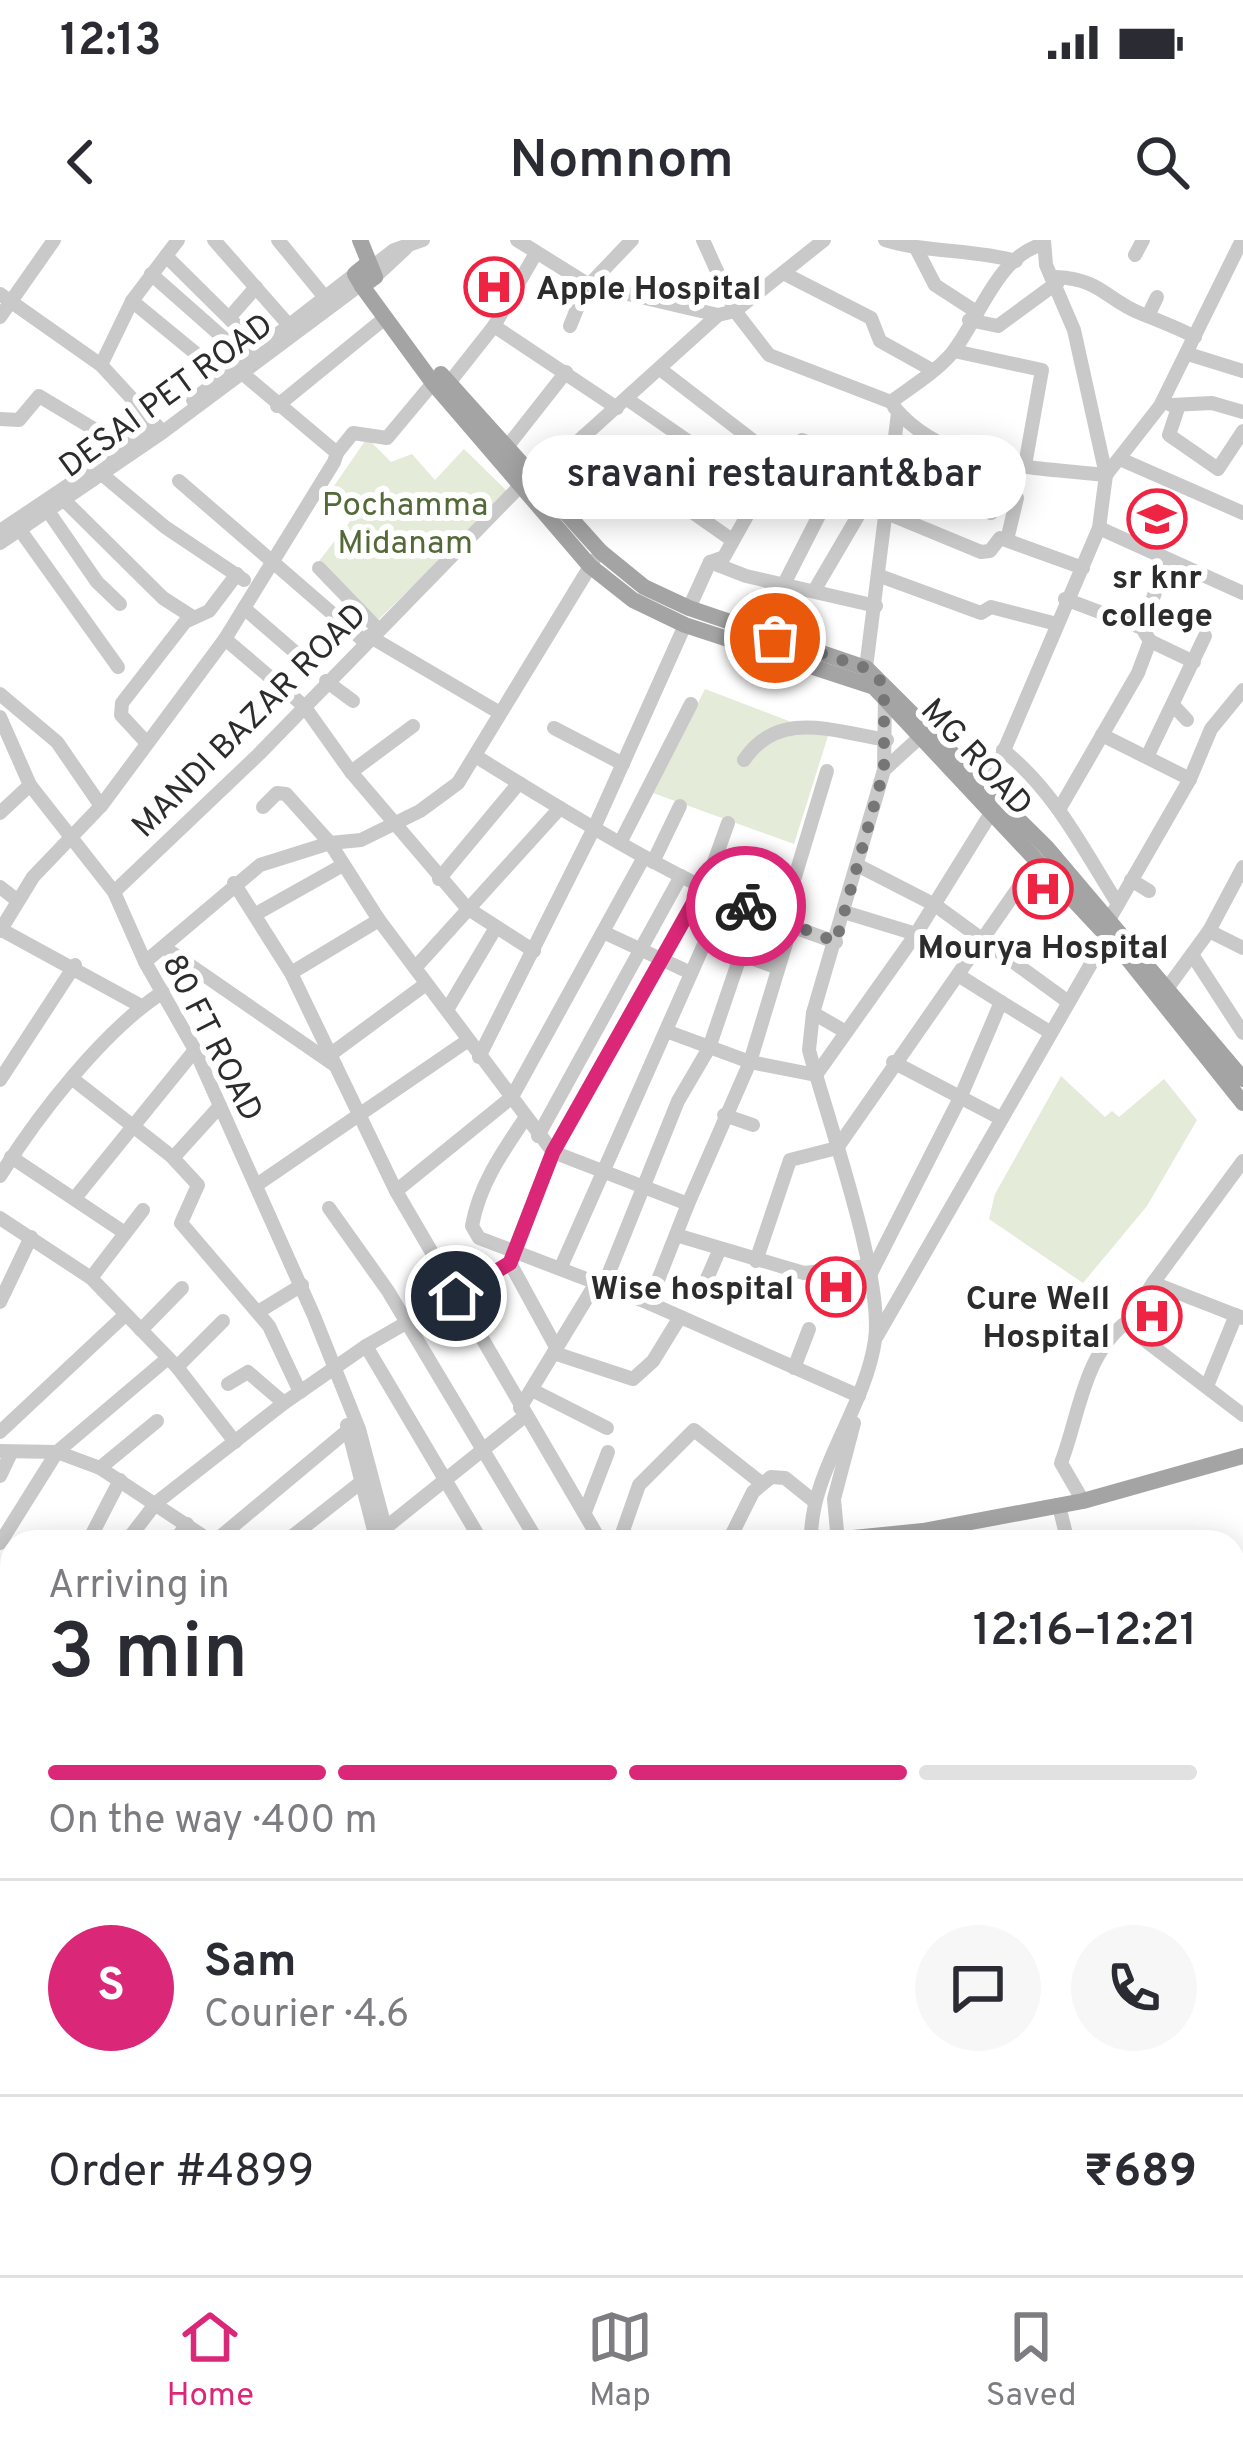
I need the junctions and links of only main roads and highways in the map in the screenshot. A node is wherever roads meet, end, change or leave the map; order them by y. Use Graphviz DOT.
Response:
graph roads {
  1 [pos="349,240"];
  2 [pos="360,240"];
  3 [pos="364,276"];
  4 [pos="441,383"];
  5 [pos="527,479"];
  6 [pos="687,617"];
  7 [pos="885,693"];
  8 [pos="1112,919"];
  9 [pos="1164,993"];
  10 [pos="1241,1072"];
  11 [pos="1243,1103"];
  12 [pos="1243,1456"];
  13 [pos="928,1530"];
  1 -- 3 [label="main road"];
  2 -- 3 [label="main road"];
  3 -- 4 [label="main road, MG ROAD"];
  3 -- 4 [label="main road, MG ROAD"];
  4 -- 5 [label="main road, MG ROAD"];
  4 -- 5 [label="main road, MG ROAD"];
  5 -- 6 [label="main road, MG ROAD"];
  6 -- 7 [label="main road, MG ROAD"];
  6 -- 7 [label="main road, MG ROAD"];
  7 -- 8 [label="main road, MG ROAD"];
  7 -- 8 [label="main road, MG ROAD"];
  8 -- 9 [label="main road, MG ROAD"];
  9 -- 10 [label="main road, MG ROAD"];
  9 -- 11 [label="main road, MG ROAD"];
  12 -- 13 [label="main road"];
}
